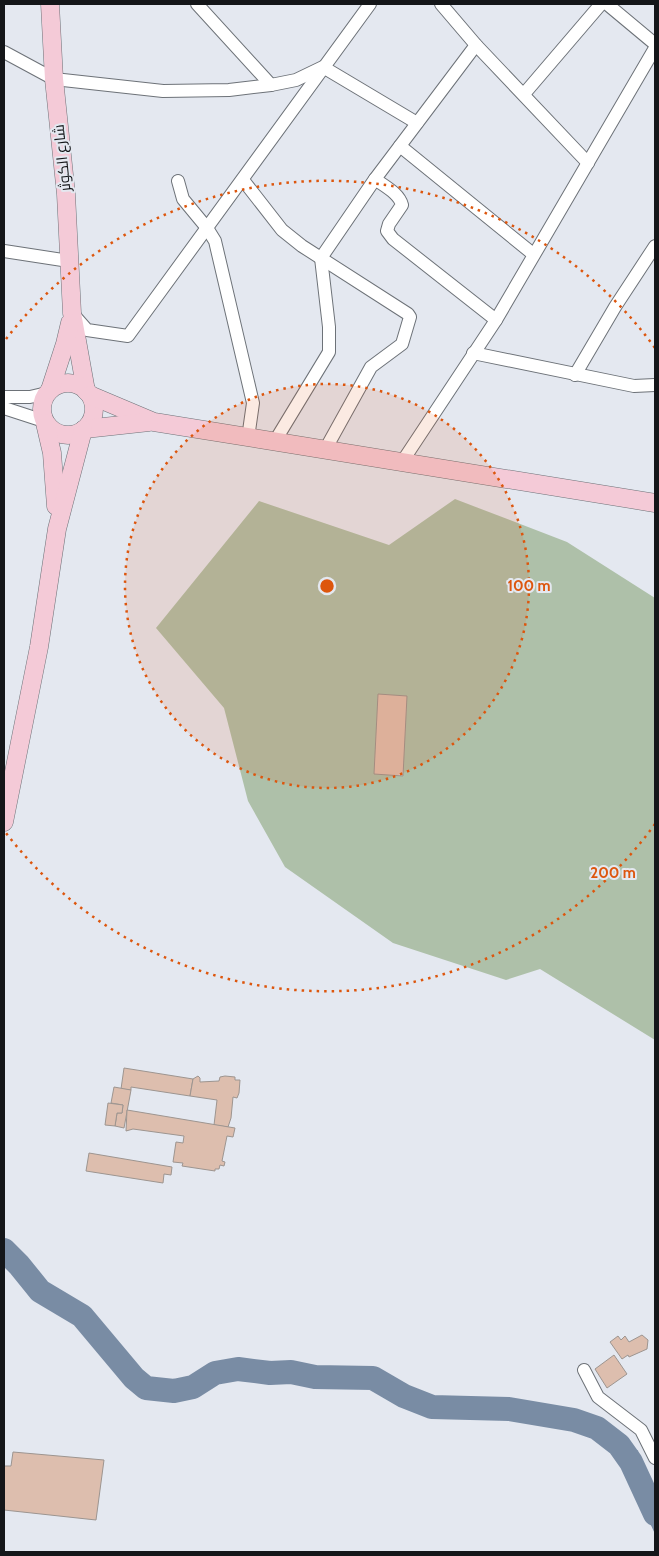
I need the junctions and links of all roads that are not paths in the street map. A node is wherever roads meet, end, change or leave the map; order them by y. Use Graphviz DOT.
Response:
graph roads {
  1 [pos="50,4"];
  2 [pos="197,4"];
  3 [pos="370,4"];
  4 [pos="441,4"];
  5 [pos="601,4"];
  6 [pos="607,4"];
  7 [pos="655,44"];
  8 [pos="476,45"];
  9 [pos="655,48"];
  10 [pos="4,52"];
  11 [pos="323,67"];
  12 [pos="54,79"];
  13 [pos="272,85"];
  14 [pos="524,94"];
  15 [pos="417,123"];
  16 [pos="400,146"];
  17 [pos="588,163"];
  18 [pos="375,179"];
  19 [pos="243,180"];
  20 [pos="178,181"];
  21 [pos="207,228"];
  22 [pos="655,246"];
  23 [pos="4,251"];
  24 [pos="533,254"];
  25 [pos="321,258"];
  26 [pos="69,261"];
  27 [pos="72,312"];
  28 [pos="496,320"];
  29 [pos="473,353"];
  30 [pos="575,375"];
  31 [pos="655,385"];
  32 [pos="48,391"];
  33 [pos="88,393"];
  34 [pos="4,397"];
  35 [pos="4,408"];
  36 [pos="45,422"];
  37 [pos="154,422"];
  38 [pos="84,429"];
  39 [pos="248,438"];
  40 [pos="275,441"];
  41 [pos="325,450"];
  42 [pos="402,462"];
  43 [pos="655,503"];
  44 [pos="57,529"];
  45 [pos="4,822"];
  46 [pos="584,1370"];
  47 [pos="655,1458"];
  1 -- 12 [label="main road, شارع الكوثر"];
  2 -- 13 [label="street"];
  3 -- 11 [label="street"];
  4 -- 8 [label="street"];
  5 -- 14 [label="street"];
  6 -- 7 [label="street"];
  8 -- 14 [label="street"];
  8 -- 15 [label="street"];
  9 -- 17 [label="street"];
  10 -- 12 [label="street"];
  11 -- 13 [label="street"];
  11 -- 15 [label="street"];
  11 -- 19 [label="street"];
  12 -- 13 [label="street"];
  12 -- 26 [label="main road, شارع الكوثر"];
  14 -- 17 [label="street"];
  15 -- 16 [label="street"];
  16 -- 18 [label="street"];
  16 -- 24 [label="street"];
  17 -- 24 [label="street"];
  18 -- 25 [label="street"];
  18 -- 28 [label="street"];
  19 -- 21 [label="street"];
  19 -- 25 [label="street"];
  20 -- 21 [label="street"];
  21 -- 27 [label="street"];
  21 -- 39 [label="street"];
  22 -- 30 [label="street"];
  23 -- 26 [label="street"];
  24 -- 28 [label="street"];
  25 -- 40 [label="street"];
  25 -- 41 [label="street"];
  26 -- 27 [label="main road, شارع الكوثر"];
  27 -- 32 [label="main road"];
  27 -- 33 [label="main road"];
  28 -- 29 [label="street"];
  29 -- 30 [label="street"];
  29 -- 42 [label="street"];
  30 -- 31 [label="street"];
  32 -- 33 [label="main road"];
  32 -- 34 [label="street"];
  32 -- 36 [label="main road"];
  33 -- 37 [label="main road"];
  33 -- 38 [label="main road"];
  35 -- 36 [label="street"];
  36 -- 38 [label="main road"];
  36 -- 44 [label="main road"];
  37 -- 38 [label="main road"];
  37 -- 39 [label="main road"];
  38 -- 44 [label="main road"];
  39 -- 40 [label="main road"];
  40 -- 41 [label="main road"];
  41 -- 42 [label="main road"];
  42 -- 43 [label="main road"];
  44 -- 45 [label="main road"];
  46 -- 47 [label="street"];
}
